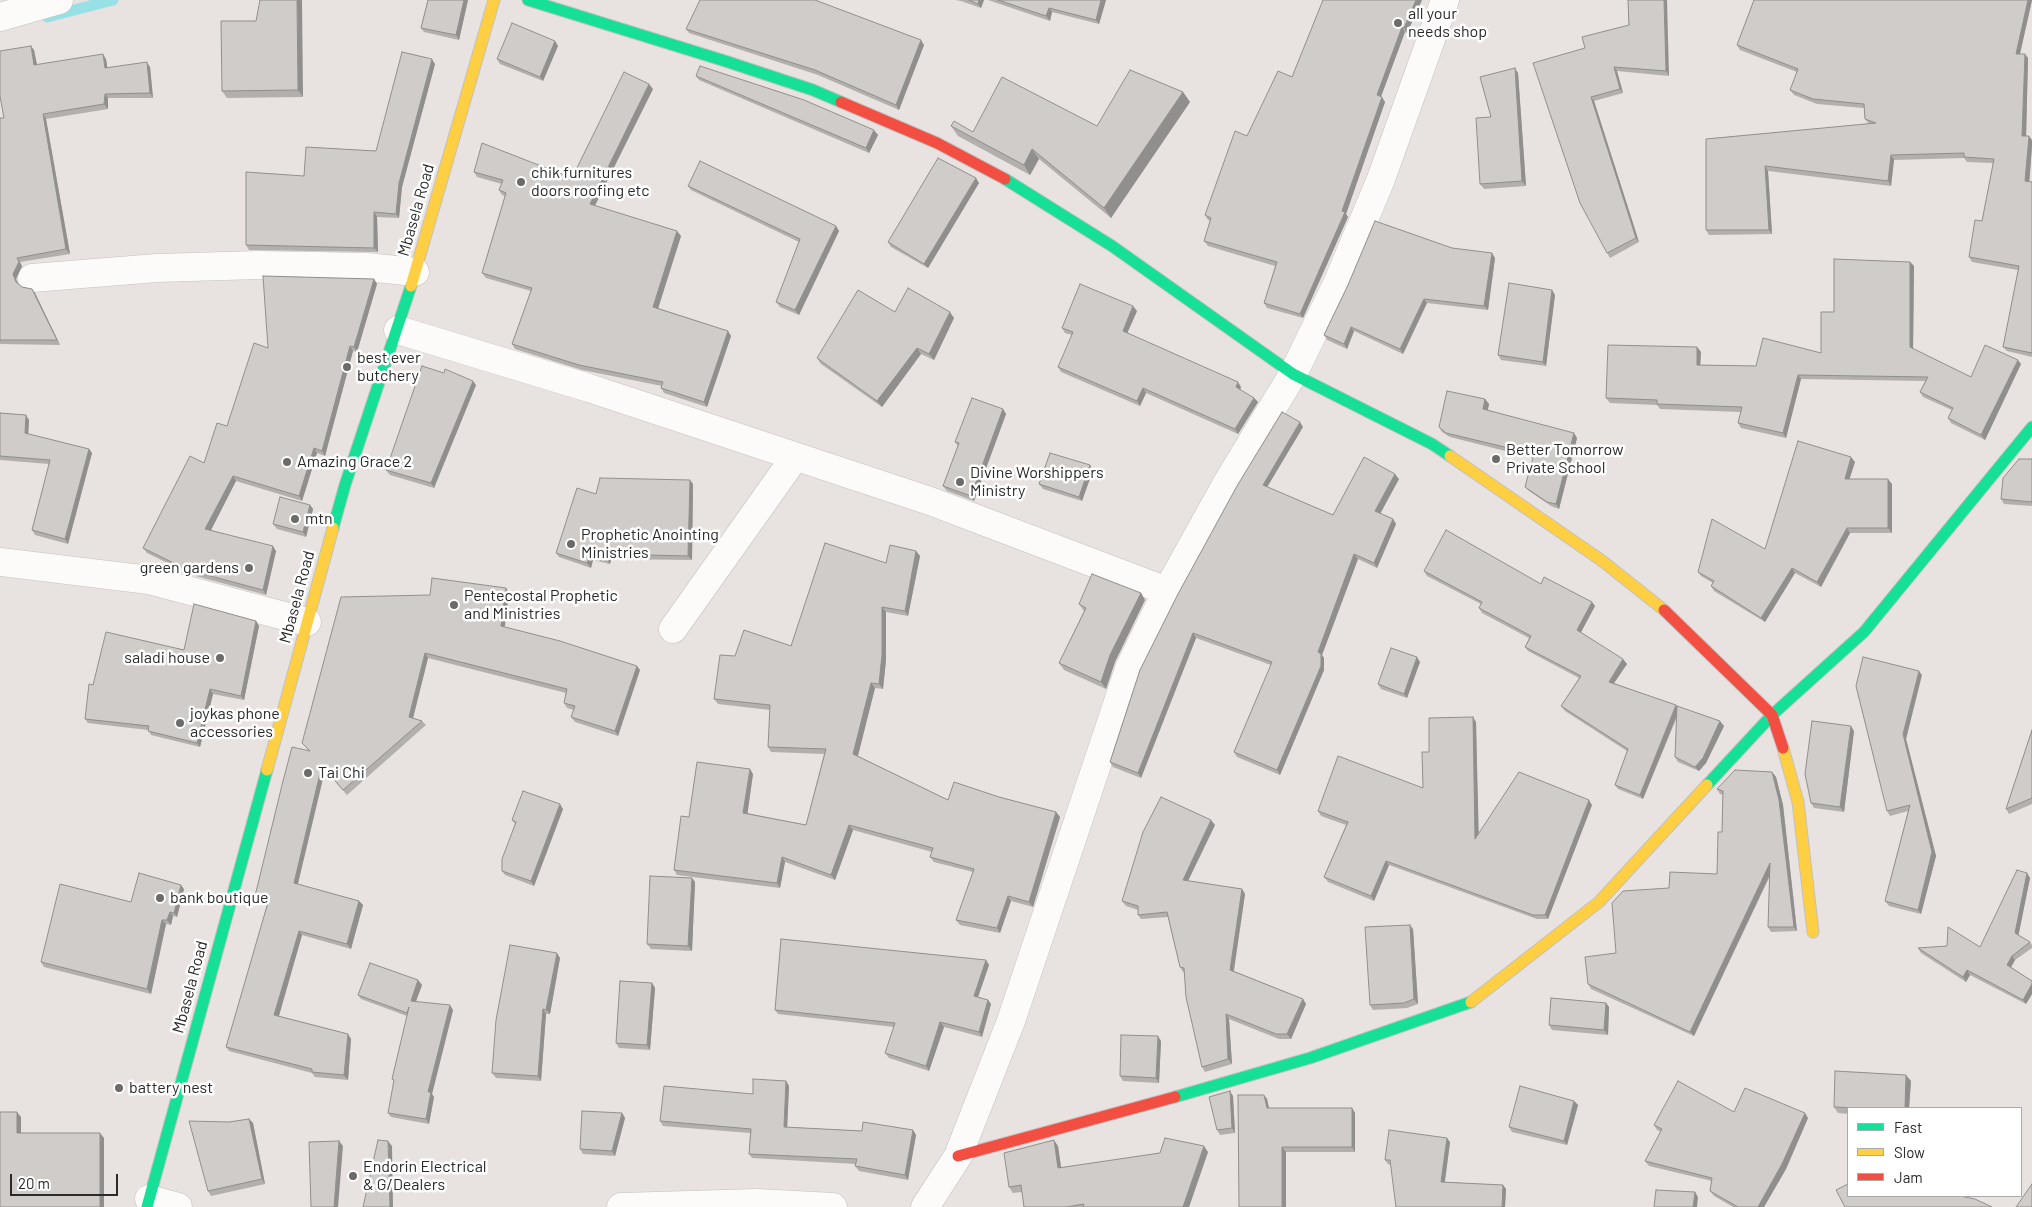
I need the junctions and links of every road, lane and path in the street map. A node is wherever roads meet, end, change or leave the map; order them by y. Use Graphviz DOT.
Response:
graph roads {
  1 [pos="59,0"];
  2 [pos="494,0"];
  3 [pos="528,0"];
  4 [pos="1445,0"];
  5 [pos="0,17"];
  6 [pos="415,272"];
  7 [pos="32,278"];
  8 [pos="398,330"];
  9 [pos="1293,374"];
  10 [pos="2032,427"];
  11 [pos="795,457"];
  12 [pos="0,562"];
  13 [pos="1167,591"];
  14 [pos="307,622"];
  15 [pos="673,629"];
  16 [pos="1772,715"];
  17 [pos="1812,932"];
  18 [pos="958,1156"];
  19 [pos="148,1203"];
  20 [pos="178,1207"];
  21 [pos="621,1207"];
  22 [pos="833,1207"];
  23 [pos="925,1207"];
  1 -- 5 [label="street"];
  2 -- 6 [label="street, Mbasela Road"];
  3 -- 9 [label="street"];
  4 -- 9 [label="street"];
  6 -- 7 [label="street"];
  6 -- 8 [label="street, Mbasela Road"];
  8 -- 11 [label="street"];
  8 -- 14 [label="street, Mbasela Road"];
  9 -- 13 [label="street"];
  9 -- 16 [label="street"];
  10 -- 16 [label="street"];
  11 -- 13 [label="street"];
  11 -- 15 [label="street"];
  12 -- 14 [label="street"];
  13 -- 18 [label="street"];
  14 -- 19 [label="street, Mbasela Road"];
  16 -- 17 [label="street"];
  16 -- 18 [label="street"];
  18 -- 23 [label="street"];
  19 -- 20 [label="street"];
  21 -- 22 [label="street"];
}
